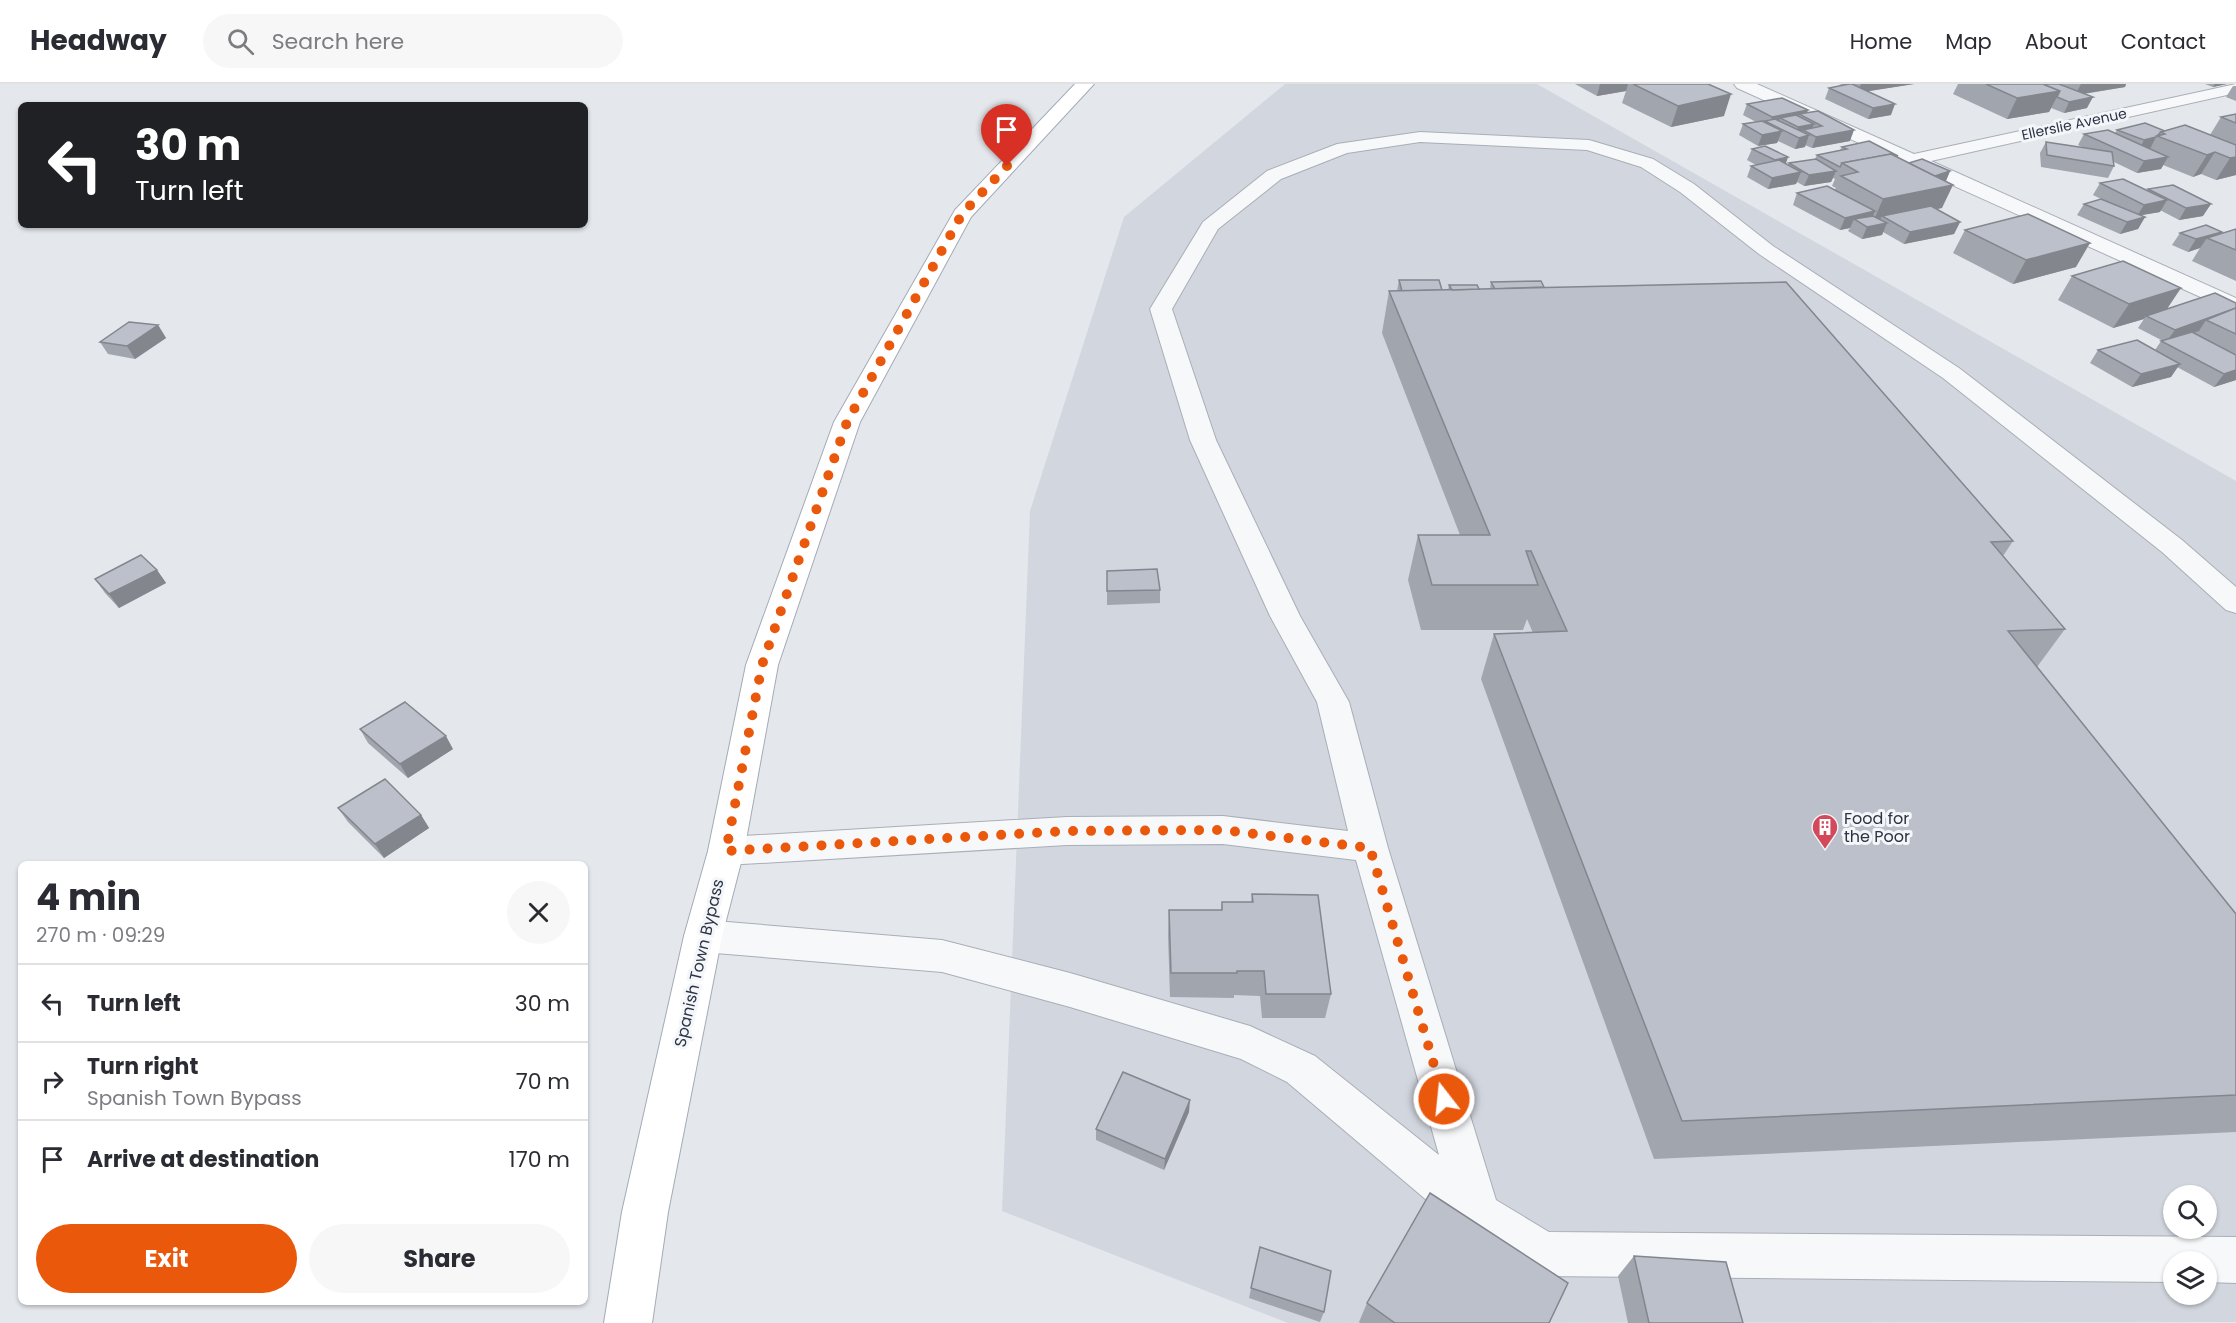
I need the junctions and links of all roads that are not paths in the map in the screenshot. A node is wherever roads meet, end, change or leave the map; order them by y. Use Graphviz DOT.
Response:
graph roads {
  1 [pos="1085,84"];
  2 [pos="1743,84"];
  3 [pos="2236,88"];
  4 [pos="1912,160"];
  5 [pos="2236,306"];
  6 [pos="2236,603"];
  7 [pos="1370,848"];
  8 [pos="726,851"];
  9 [pos="703,936"];
  10 [pos="1478,1214"];
  11 [pos="2236,1260"];
  12 [pos="628,1323"];
  1 -- 8 [label="main road, Spanish Town Bypass"];
  2 -- 4 [label="street"];
  3 -- 4 [label="street, Ellerslie Avenue"];
  4 -- 5 [label="street"];
  6 -- 7 [label="lane"];
  7 -- 8 [label="lane"];
  7 -- 10 [label="lane"];
  8 -- 9 [label="main road, Spanish Town Bypass"];
  9 -- 10 [label="lane"];
  9 -- 12 [label="main road, Spanish Town Bypass"];
  10 -- 11 [label="lane"];
}
